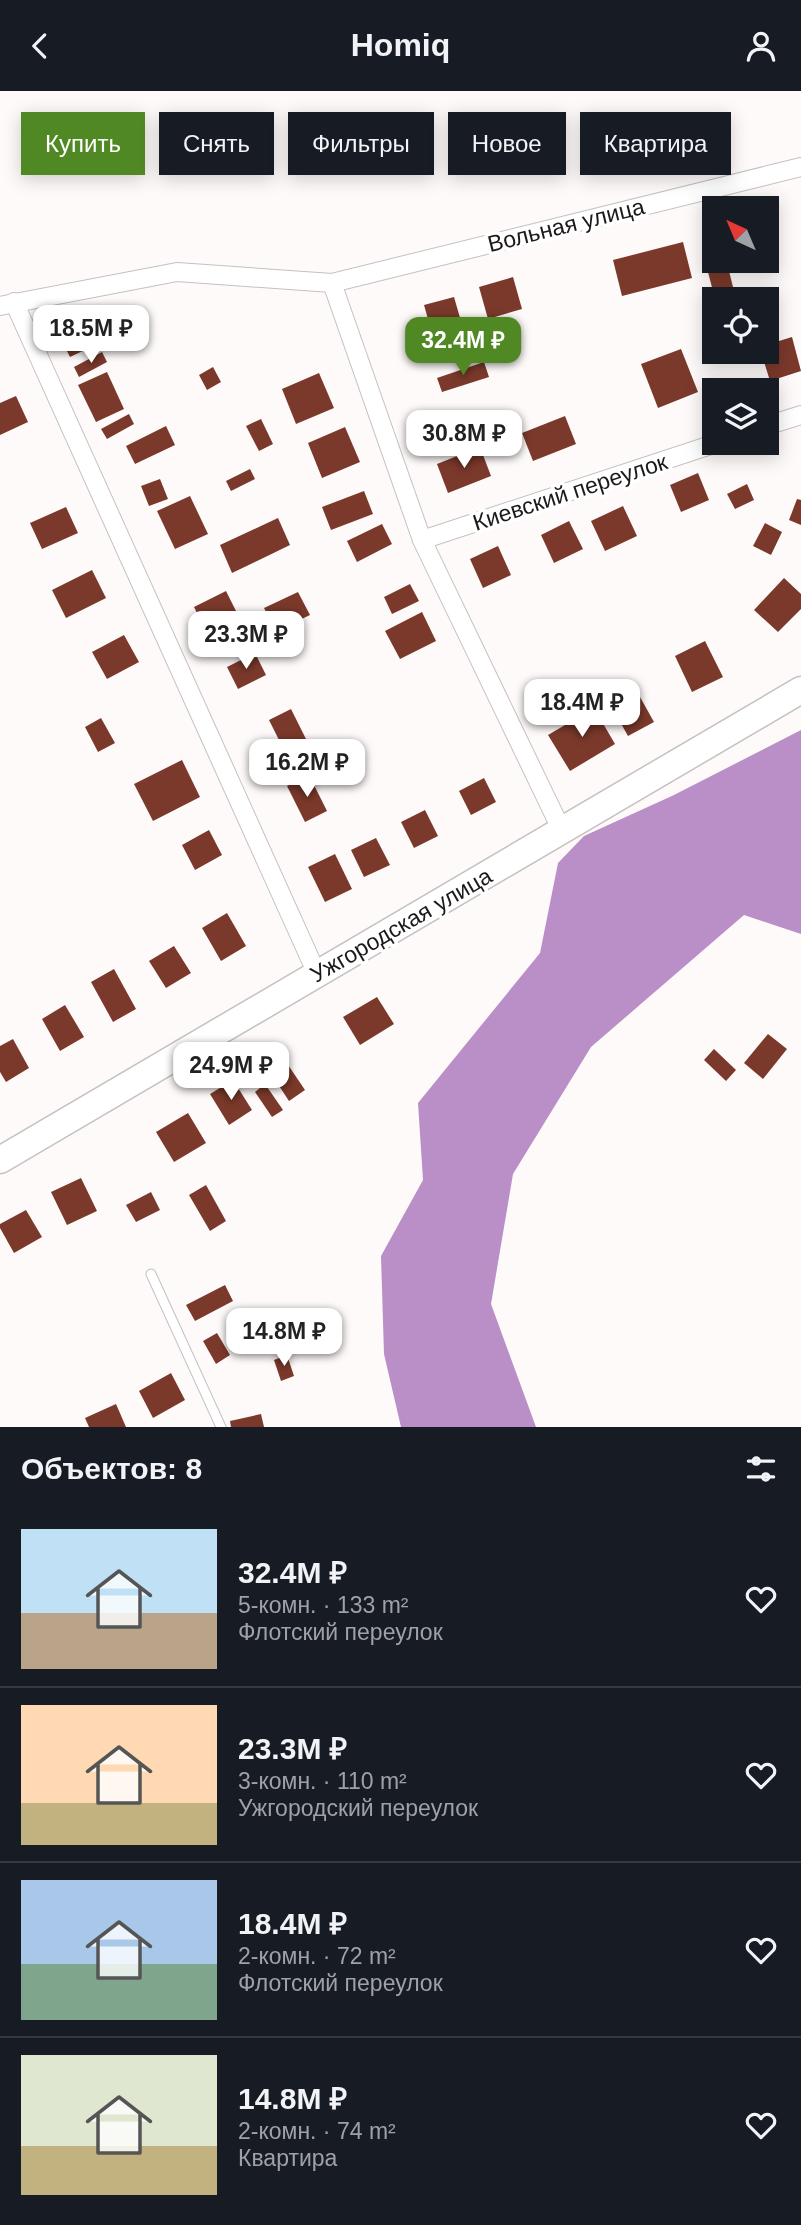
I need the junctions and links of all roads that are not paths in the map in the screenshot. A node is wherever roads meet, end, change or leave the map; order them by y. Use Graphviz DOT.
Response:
graph roads {
  1 [pos="801,167"];
  2 [pos="332,283"];
  3 [pos="7,304"];
  4 [pos="801,415"];
  5 [pos="779,422"];
  6 [pos="702,448"];
  7 [pos="422,540"];
  8 [pos="801,690"];
  9 [pos="562,831"];
  10 [pos="317,974"];
  11 [pos="0,1160"];
  12 [pos="151,1274"];
  13 [pos="222,1427"];
  1 -- 2 [label="street, Вольная улица"];
  2 -- 3 [label="street, Вольная улица"];
  2 -- 7 [label="street"];
  3 -- 10 [label="street"];
  4 -- 5 [label="street"];
  6 -- 7 [label="street, Киевский переулок"];
  7 -- 9 [label="street"];
  8 -- 9 [label="street, Ужгородская улица"];
  9 -- 10 [label="street, Ужгородская улица"];
  10 -- 11 [label="street, Ужгородская улица"];
  12 -- 13 [label="lane"];
}
